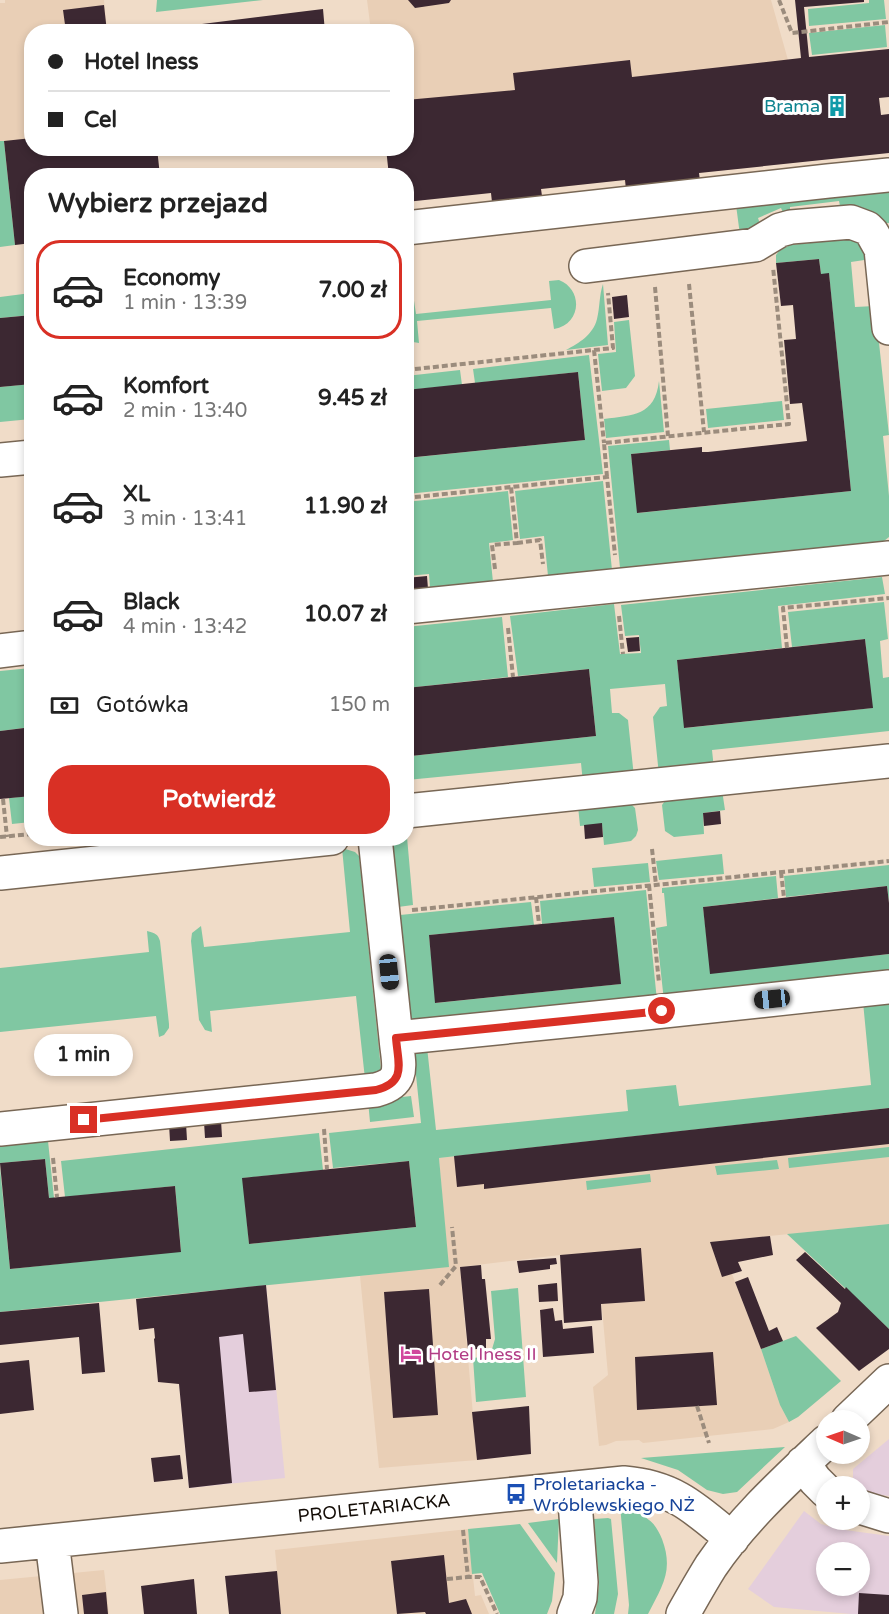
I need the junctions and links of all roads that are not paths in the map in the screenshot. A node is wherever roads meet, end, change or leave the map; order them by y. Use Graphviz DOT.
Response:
graph roads {
  1 [pos="889,176"];
  2 [pos="414,227"];
  3 [pos="596,265"];
  4 [pos="889,328"];
  5 [pos="24,458"];
  6 [pos="0,460"];
  7 [pos="889,558"];
  8 [pos="414,606"];
  9 [pos="24,648"];
  10 [pos="0,651"];
  11 [pos="889,761"];
  12 [pos="414,810"];
  13 [pos="256,846"];
  14 [pos="376,846"];
  15 [pos="0,873"];
  16 [pos="889,987"];
  17 [pos="396,1038"];
  18 [pos="0,1129"];
  19 [pos="889,1381"];
  20 [pos="859,1410"];
  21 [pos="815,1453"];
  22 [pos="816,1481"];
  23 [pos="574,1488"];
  24 [pos="870,1510"];
  25 [pos="889,1516"];
  26 [pos="732,1539"];
  27 [pos="52,1541"];
  28 [pos="0,1546"];
  29 [pos="61,1614"];
  30 [pos="574,1614"];
  31 [pos="683,1614"];
  1 -- 2 [label="street"];
  3 -- 4 [label="street"];
  5 -- 6 [label="street"];
  7 -- 8 [label="street"];
  9 -- 10 [label="street"];
  11 -- 12 [label="street"];
  13 -- 15 [label="street"];
  14 -- 17 [label="street"];
  16 -- 17 [label="street"];
  17 -- 18 [label="street"];
  19 -- 20 [label="street"];
  21 -- 22 [label="street"];
  21 -- 26 [label="street"];
  23 -- 26 [label="street, PROLETARIACKA"];
  23 -- 27 [label="street, PROLETARIACKA"];
  23 -- 30 [label="street"];
  24 -- 25 [label="street"];
  26 -- 31 [label="street"];
  27 -- 28 [label="street, PROLETARIACKA"];
  27 -- 29 [label="street"];
}
